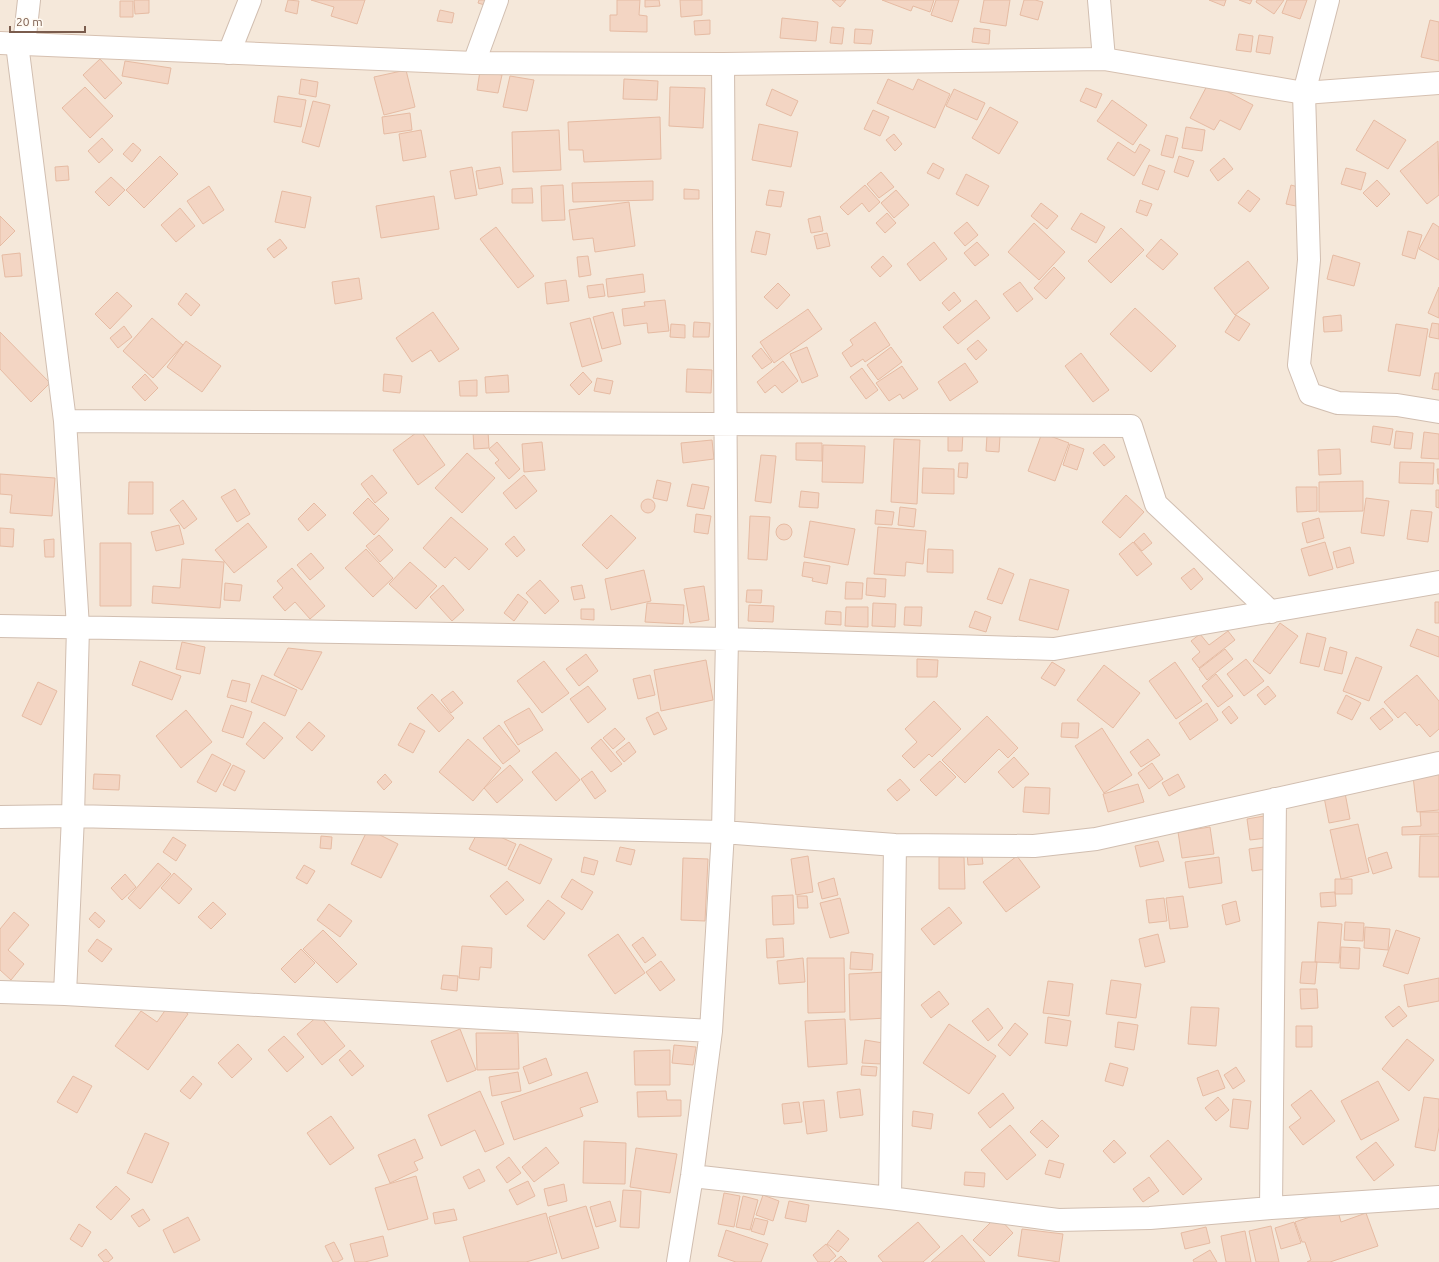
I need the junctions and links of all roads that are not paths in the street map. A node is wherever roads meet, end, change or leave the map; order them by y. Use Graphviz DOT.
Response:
graph roads {
  1 [pos="29,0"];
  2 [pos="250,0"];
  3 [pos="497,0"];
  4 [pos="1099,0"];
  5 [pos="1328,0"];
  6 [pos="9,43"];
  7 [pos="229,53"];
  8 [pos="1104,59"];
  9 [pos="474,63"];
  10 [pos="723,64"];
  11 [pos="1439,83"];
  12 [pos="1304,93"];
  13 [pos="1439,412"];
  14 [pos="65,420"];
  15 [pos="726,424"];
  16 [pos="1439,582"];
  17 [pos="1271,612"];
  18 [pos="0,626"];
  19 [pos="78,627"];
  20 [pos="727,639"];
  21 [pos="1439,763"];
  22 [pos="1275,800"];
  23 [pos="73,816"];
  24 [pos="0,817"];
  25 [pos="723,832"];
  26 [pos="896,845"];
  27 [pos="0,992"];
  28 [pos="65,994"];
  29 [pos="711,1031"];
  30 [pos="692,1176"];
  31 [pos="1439,1197"];
  32 [pos="890,1198"];
  33 [pos="1270,1208"];
  34 [pos="678,1262"];
  1 -- 6 [label="street"];
  2 -- 7 [label="street"];
  3 -- 9 [label="street"];
  4 -- 8 [label="street"];
  5 -- 12 [label="street"];
  6 -- 7 [label="street"];
  6 -- 14 [label="street"];
  7 -- 9 [label="street"];
  8 -- 10 [label="street"];
  8 -- 12 [label="street"];
  9 -- 10 [label="street"];
  10 -- 15 [label="street"];
  11 -- 12 [label="street"];
  12 -- 13 [label="street"];
  14 -- 15 [label="street"];
  14 -- 19 [label="street"];
  15 -- 17 [label="street"];
  15 -- 20 [label="street"];
  16 -- 17 [label="street"];
  17 -- 20 [label="street"];
  18 -- 19 [label="street"];
  19 -- 20 [label="street"];
  19 -- 23 [label="street"];
  20 -- 25 [label="street"];
  21 -- 22 [label="street"];
  22 -- 26 [label="street"];
  22 -- 33 [label="street"];
  23 -- 24 [label="street"];
  23 -- 25 [label="street"];
  23 -- 28 [label="street"];
  25 -- 26 [label="street"];
  25 -- 29 [label="street"];
  26 -- 32 [label="street"];
  27 -- 28 [label="street"];
  28 -- 29 [label="street"];
  29 -- 30 [label="street"];
  30 -- 32 [label="street"];
  30 -- 34 [label="street"];
  31 -- 33 [label="street"];
  32 -- 33 [label="street"];
}
